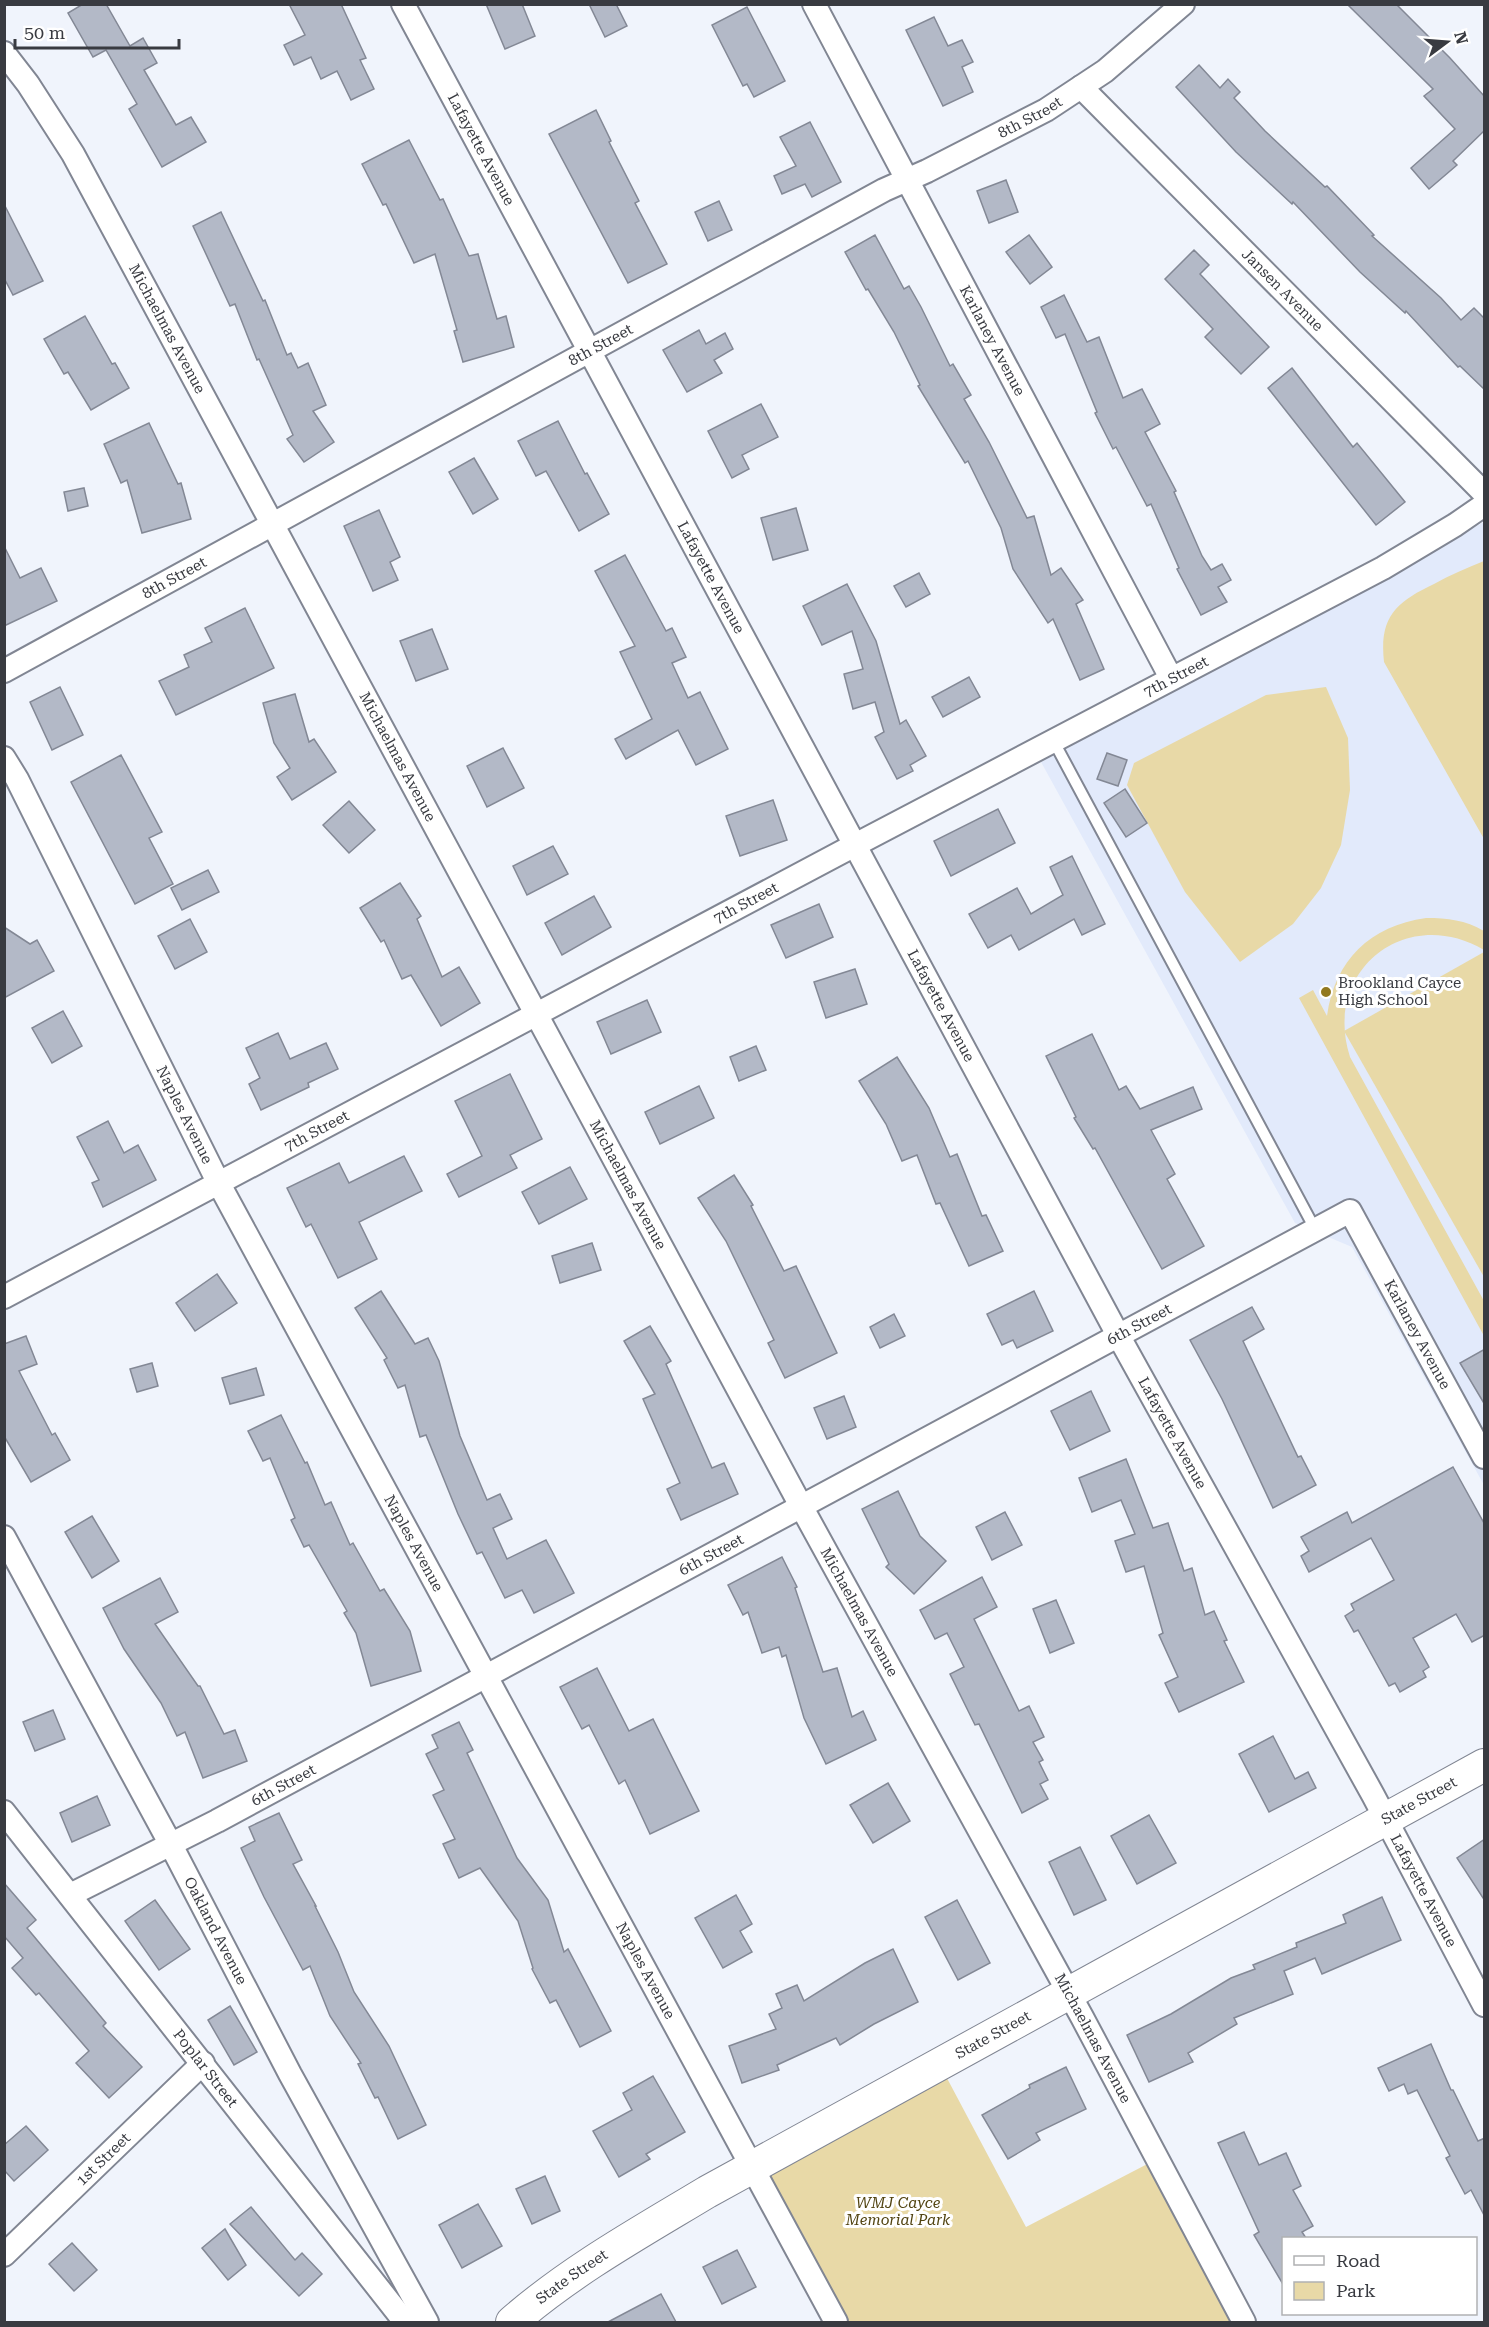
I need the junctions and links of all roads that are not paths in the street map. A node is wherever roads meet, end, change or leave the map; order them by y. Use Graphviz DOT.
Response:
graph roads {
  1 [pos="403,4"];
  2 [pos="814,4"];
  3 [pos="1184,4"];
  4 [pos="4,53"];
  5 [pos="1081,87"];
  6 [pos="906,179"];
  7 [pos="589,352"];
  8 [pos="1485,493"];
  9 [pos="1485,505"];
  10 [pos="272,524"];
  11 [pos="4,671"];
  12 [pos="1171,678"];
  13 [pos="1053,740"];
  14 [pos="4,758"];
  15 [pos="855,845"];
  16 [pos="536,1014"];
  17 [pos="218,1182"];
  18 [pos="1350,1211"];
  19 [pos="1315,1230"];
  20 [pos="4,1296"];
  21 [pos="1118,1335"];
  22 [pos="1485,1457"];
  23 [pos="801,1506"];
  24 [pos="4,1537"];
  25 [pos="484,1677"];
  26 [pos="1485,1765"];
  27 [pos="4,1812"];
  28 [pos="1386,1818"];
  29 [pos="171,1845"];
  30 [pos="70,1895"];
  31 [pos="1070,1995"];
  32 [pos="1485,2005"];
  33 [pos="202,2063"];
  34 [pos="753,2166"];
  35 [pos="4,2255"];
  36 [pos="405,2322"];
  37 [pos="427,2322"];
  38 [pos="512,2322"];
  39 [pos="836,2322"];
  40 [pos="1244,2322"];
  1 -- 7 [label="street, Lafayette Avenue"];
  2 -- 6 [label="street, Karlaney Avenue"];
  3 -- 5 [label="street, 8th Street"];
  4 -- 10 [label="street, Michaelmas Avenue"];
  5 -- 6 [label="street, 8th Street"];
  5 -- 8 [label="street, Jansen Avenue"];
  6 -- 7 [label="street, 8th Street"];
  6 -- 12 [label="street, Karlaney Avenue"];
  7 -- 10 [label="street, 8th Street"];
  7 -- 15 [label="street, Lafayette Avenue"];
  9 -- 12 [label="street, 7th Street"];
  10 -- 11 [label="street, 8th Street"];
  10 -- 16 [label="street, Michaelmas Avenue"];
  12 -- 13 [label="street, 7th Street"];
  13 -- 15 [label="street, 7th Street"];
  13 -- 19 [label="lane"];
  14 -- 17 [label="street, Naples Avenue"];
  15 -- 16 [label="street, 7th Street"];
  15 -- 21 [label="street, Lafayette Avenue"];
  16 -- 17 [label="street, 7th Street"];
  16 -- 23 [label="street, Michaelmas Avenue"];
  17 -- 20 [label="street, 7th Street"];
  17 -- 25 [label="street, Naples Avenue"];
  18 -- 19 [label="street, 6th Street"];
  18 -- 22 [label="street, Karlaney Avenue"];
  19 -- 21 [label="street, 6th Street"];
  21 -- 23 [label="street, 6th Street"];
  21 -- 28 [label="street, Lafayette Avenue"];
  23 -- 25 [label="street, 6th Street"];
  23 -- 31 [label="street, Michaelmas Avenue"];
  24 -- 29 [label="street, Oakland Avenue"];
  25 -- 29 [label="street, 6th Street"];
  25 -- 34 [label="street, Naples Avenue"];
  26 -- 28 [label="main road, State Street"];
  27 -- 30 [label="street, Poplar Street"];
  28 -- 31 [label="main road, State Street"];
  28 -- 32 [label="street, Lafayette Avenue"];
  29 -- 30 [label="street, 6th Street"];
  29 -- 37 [label="street, Oakland Avenue"];
  30 -- 33 [label="street, Poplar Street"];
  31 -- 34 [label="main road, State Street"];
  31 -- 40 [label="street, Michaelmas Avenue"];
  33 -- 35 [label="street, 1st Street"];
  33 -- 36 [label="street, Poplar Street"];
  34 -- 38 [label="main road, State Street"];
  34 -- 39 [label="street, Naples Avenue"];
}
